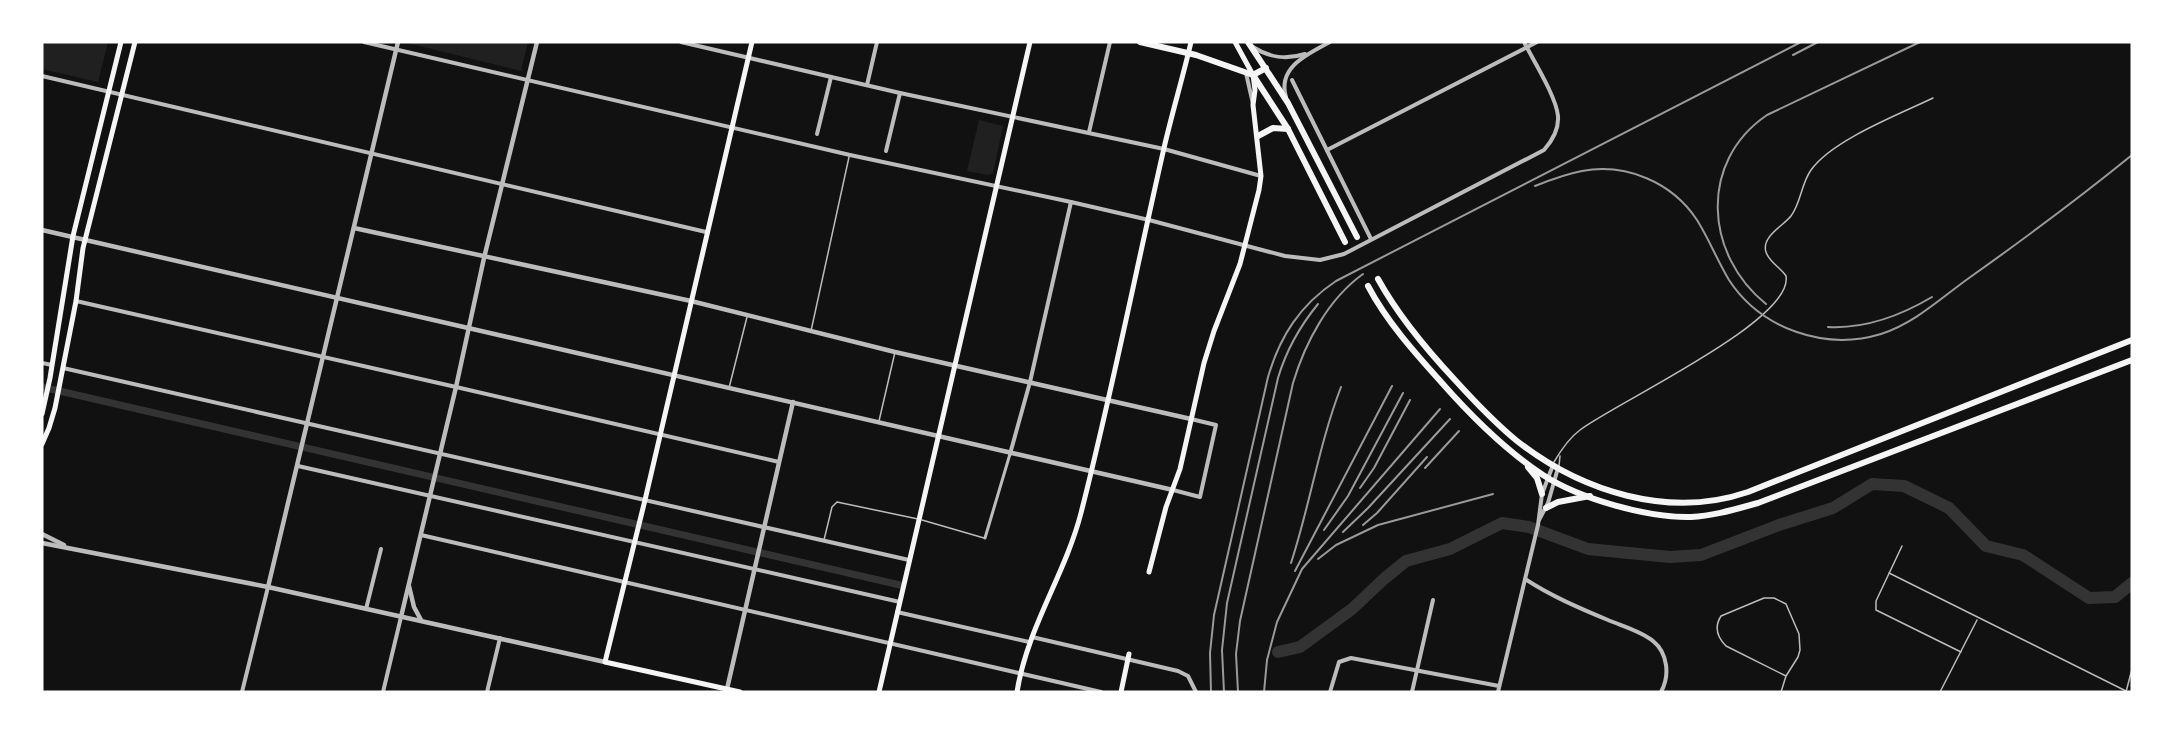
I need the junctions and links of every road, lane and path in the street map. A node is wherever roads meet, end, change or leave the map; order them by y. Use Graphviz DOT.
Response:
graph roads {
  1 [pos="122,42"];
  2 [pos="135,42"];
  3 [pos="364,42"];
  4 [pos="398,42"];
  5 [pos="537,42"];
  6 [pos="681,42"];
  7 [pos="752,42"];
  8 [pos="877,42"];
  9 [pos="1030,42"];
  10 [pos="1110,42"];
  11 [pos="1140,42"];
  12 [pos="1191,42"];
  13 [pos="1235,42"];
  14 [pos="1330,42"];
  15 [pos="1524,42"];
  16 [pos="1537,42"];
  17 [pos="1250,44"];
  18 [pos="1527,47"];
  19 [pos="396,49"];
  20 [pos="1312,52"];
  21 [pos="1188,53"];
  22 [pos="748,58"];
  23 [pos="1266,68"];
  24 [pos="1250,74"];
  25 [pos="42,76"];
  26 [pos="831,77"];
  27 [pos="1292,80"];
  28 [pos="527,81"];
  29 [pos="867,85"];
  30 [pos="110,92"];
  31 [pos="900,93"];
  32 [pos="121,95"];
  33 [pos="1933,98"];
  34 [pos="1288,104"];
  35 [pos="1013,117"];
  36 [pos="733,127"];
  37 [pos="1288,129"];
  38 [pos="1089,132"];
  39 [pos="817,134"];
  40 [pos="1258,136"];
  41 [pos="1164,149"];
  42 [pos="1327,150"];
  43 [pos="886,151"];
  44 [pos="850,154"];
  45 [pos="371,155"];
  46 [pos="1261,176"];
  47 [pos="501,185"];
  48 [pos="997,186"];
  49 [pos="1071,202"];
  50 [pos="1149,220"];
  51 [pos="354,228"];
  52 [pos="42,230"];
  53 [pos="706,232"];
  54 [pos="73,237"];
  55 [pos="1358,237"];
  56 [pos="1371,239"];
  57 [pos="86,240"];
  58 [pos="1345,242"];
  59 [pos="1246,246"];
  60 [pos="484,258"];
  61 [pos="1378,279"];
  62 [pos="1368,286"];
  63 [pos="337,299"];
  64 [pos="76,301"];
  65 [pos="692,301"];
  66 [pos="63,303"];
  67 [pos="747,316"];
  68 [pos="468,327"];
  69 [pos="811,332"];
  70 [pos="2132,340"];
  71 [pos="896,352"];
  72 [pos="323,358"];
  73 [pos="2132,362"];
  74 [pos="42,363"];
  75 [pos="52,365"];
  76 [pos="955,365"];
  77 [pos="63,368"];
  78 [pos="674,375"];
  79 [pos="1030,382"];
  80 [pos="456,387"];
  81 [pos="729,388"];
  82 [pos="1109,400"];
  83 [pos="793,402"];
  84 [pos="42,414"];
  85 [pos="1191,419"];
  86 [pos="879,422"];
  87 [pos="308,424"];
  88 [pos="661,435"];
  89 [pos="938,437"];
  90 [pos="42,444"];
  91 [pos="440,453"];
  92 [pos="1010,454"];
  93 [pos="1560,455"];
  94 [pos="1522,459"];
  95 [pos="779,462"];
  96 [pos="298,466"];
  97 [pos="1556,466"];
  98 [pos="1091,472"];
  99 [pos="1551,479"];
  100 [pos="1173,490"];
  101 [pos="1542,494"];
  102 [pos="429,496"];
  103 [pos="1590,496"];
  104 [pos="645,500"];
  105 [pos="1546,508"];
  106 [pos="918,519"];
  107 [pos="1538,523"];
  108 [pos="765,527"];
  109 [pos="42,534"];
  110 [pos="420,535"];
  111 [pos="985,538"];
  112 [pos="824,541"];
  113 [pos="634,542"];
  114 [pos="42,543"];
  115 [pos="66,546"];
  116 [pos="1902,546"];
  117 [pos="381,549"];
  118 [pos="909,560"];
  119 [pos="755,566"];
  120 [pos="1149,572"];
  121 [pos="1889,573"];
  122 [pos="1525,579"];
  123 [pos="624,583"];
  124 [pos="408,584"];
  125 [pos="268,587"];
  126 [pos="1433,600"];
  127 [pos="900,602"];
  128 [pos="366,609"];
  129 [pos="745,611"];
  130 [pos="897,612"];
  131 [pos="401,617"];
  132 [pos="1978,619"];
  133 [pos="421,621"];
  134 [pos="500,638"];
  135 [pos="1030,639"];
  136 [pos="889,644"];
  137 [pos="1961,652"];
  138 [pos="1128,657"];
  139 [pos="605,662"];
  140 [pos="2132,669"];
  141 [pos="1417,671"];
  142 [pos="1020,673"];
  143 [pos="1786,676"];
  144 [pos="1499,686"];
  145 [pos="727,691"];
  146 [pos="2126,691"];
  147 [pos="242,692"];
  148 [pos="383,692"];
  149 [pos="487,692"];
  150 [pos="740,692"];
  151 [pos="879,692"];
  152 [pos="1017,692"];
  153 [pos="1101,692"];
  154 [pos="1121,692"];
  155 [pos="1196,692"];
  156 [pos="1330,692"];
  157 [pos="1412,692"];
  158 [pos="1498,692"];
  159 [pos="1661,692"];
  160 [pos="1781,692"];
  161 [pos="1940,692"];
  1 -- 30 [label="main road"];
  2 -- 32 [label="main road"];
  3 -- 19 [label="street"];
  4 -- 19 [label="street"];
  5 -- 28 [label="street"];
  6 -- 22 [label="street"];
  7 -- 22 [label="main road"];
  8 -- 29 [label="street"];
  9 -- 35 [label="main road"];
  10 -- 38 [label="street"];
  11 -- 21 [label="highway"];
  12 -- 21 [label="main road"];
  13 -- 24 [label="main road"];
  14 -- 20 [label="street"];
  15 -- 18 [label="street"];
  16 -- 18 [label="street"];
  17 -- 20 [label="street"];
  17 -- 23 [label="highway"];
  18 -- 42 [label="street"];
  18 -- 56 [label="street"];
  19 -- 28 [label="street"];
  19 -- 45 [label="street"];
  20 -- 34 [label="street"];
  21 -- 24 [label="highway"];
  21 -- 41 [label="main road"];
  22 -- 26 [label="street"];
  22 -- 36 [label="main road"];
  23 -- 24 [label="highway"];
  23 -- 34 [label="highway"];
  24 -- 37 [label="highway"];
  24 -- 40 [label="main road"];
  25 -- 30 [label="street"];
  26 -- 29 [label="street"];
  26 -- 39 [label="street"];
  27 -- 42 [label="street"];
  28 -- 36 [label="street"];
  28 -- 47 [label="street"];
  29 -- 31 [label="street"];
  30 -- 32 [label="street"];
  30 -- 54 [label="main road"];
  31 -- 35 [label="street"];
  31 -- 43 [label="street"];
  32 -- 45 [label="street"];
  32 -- 57 [label="main road"];
  33 -- 93 [label="lane"];
  34 -- 55 [label="highway"];
  35 -- 38 [label="street"];
  35 -- 48 [label="main road"];
  36 -- 44 [label="street"];
  36 -- 53 [label="main road"];
  37 -- 40 [label="highway"];
  37 -- 58 [label="highway"];
  38 -- 41 [label="street"];
  40 -- 46 [label="main road"];
  41 -- 46 [label="street"];
  41 -- 50 [label="main road"];
  42 -- 56 [label="street"];
  44 -- 48 [label="street"];
  44 -- 69 [label="lane"];
  45 -- 47 [label="street"];
  45 -- 51 [label="street"];
  46 -- 59 [label="main road"];
  47 -- 53 [label="street"];
  47 -- 60 [label="street"];
  48 -- 49 [label="street"];
  48 -- 76 [label="main road"];
  49 -- 50 [label="street"];
  49 -- 79 [label="street"];
  50 -- 59 [label="street"];
  50 -- 82 [label="main road"];
  51 -- 60 [label="street"];
  51 -- 63 [label="street"];
  52 -- 54 [label="street"];
  53 -- 65 [label="main road"];
  54 -- 57 [label="street"];
  54 -- 66 [label="main road"];
  56 -- 59 [label="street"];
  57 -- 63 [label="street"];
  57 -- 64 [label="main road"];
  59 -- 85 [label="main road"];
  60 -- 65 [label="street"];
  60 -- 68 [label="street"];
  61 -- 97 [label="highway"];
  62 -- 94 [label="highway"];
  63 -- 68 [label="street"];
  63 -- 72 [label="street"];
  64 -- 66 [label="main road"];
  64 -- 72 [label="street"];
  64 -- 77 [label="main road"];
  65 -- 67 [label="street"];
  65 -- 78 [label="main road"];
  66 -- 75 [label="main road"];
  67 -- 69 [label="street"];
  67 -- 81 [label="lane"];
  68 -- 78 [label="street"];
  68 -- 80 [label="street"];
  69 -- 71 [label="street"];
  70 -- 97 [label="highway"];
  71 -- 76 [label="street"];
  71 -- 86 [label="lane"];
  72 -- 80 [label="street"];
  72 -- 87 [label="street"];
  73 -- 103 [label="highway"];
  74 -- 75 [label="street"];
  75 -- 84 [label="main road"];
  76 -- 79 [label="street"];
  76 -- 89 [label="main road"];
  77 -- 87 [label="street"];
  77 -- 90 [label="main road"];
  78 -- 81 [label="street"];
  78 -- 88 [label="main road"];
  79 -- 82 [label="street"];
  79 -- 92 [label="street"];
  80 -- 88 [label="street"];
  80 -- 91 [label="street"];
  81 -- 83 [label="street"];
  82 -- 85 [label="street"];
  82 -- 98 [label="main road"];
  83 -- 86 [label="street"];
  83 -- 95 [label="street"];
  85 -- 100 [label="main road"];
  85 -- 100 [label="street"];
  86 -- 89 [label="street"];
  87 -- 91 [label="street"];
  87 -- 96 [label="street"];
  88 -- 95 [label="street"];
  88 -- 104 [label="main road"];
  89 -- 92 [label="street"];
  89 -- 106 [label="main road"];
  91 -- 102 [label="street"];
  91 -- 104 [label="street"];
  92 -- 98 [label="street"];
  92 -- 111 [label="street"];
  93 -- 97 [label="lane"];
  93 -- 97 [label="lane"];
  94 -- 99 [label="highway"];
  94 -- 101 [label="highway"];
  95 -- 108 [label="street"];
  96 -- 102 [label="street"];
  96 -- 125 [label="street"];
  97 -- 99 [label="street"];
  97 -- 99 [label="street"];
  98 -- 100 [label="street"];
  98 -- 135 [label="main road"];
  99 -- 101 [label="street"];
  99 -- 103 [label="highway"];
  99 -- 105 [label="street"];
  100 -- 120 [label="main road"];
  101 -- 107 [label="street"];
  102 -- 110 [label="street"];
  102 -- 113 [label="street"];
  103 -- 105 [label="highway"];
  104 -- 108 [label="street"];
  104 -- 113 [label="main road"];
  105 -- 107 [label="street"];
  106 -- 111 [label="lane"];
  106 -- 112 [label="lane"];
  106 -- 118 [label="main road"];
  107 -- 122 [label="street"];
  108 -- 112 [label="street"];
  108 -- 119 [label="street"];
  109 -- 115 [label="street"];
  110 -- 123 [label="street"];
  110 -- 124 [label="street"];
  112 -- 118 [label="street"];
  113 -- 119 [label="street"];
  113 -- 123 [label="main road"];
  114 -- 115 [label="street"];
  115 -- 125 [label="street"];
  116 -- 121 [label="lane"];
  117 -- 128 [label="street"];
  118 -- 127 [label="main road"];
  119 -- 127 [label="street"];
  119 -- 129 [label="street"];
  121 -- 132 [label="lane"];
  121 -- 137 [label="lane"];
  122 -- 144 [label="street"];
  122 -- 159 [label="street"];
  123 -- 129 [label="street"];
  123 -- 139 [label="main road"];
  124 -- 131 [label="street"];
  124 -- 133 [label="street"];
  125 -- 128 [label="street"];
  125 -- 147 [label="street"];
  126 -- 141 [label="street"];
  127 -- 130 [label="main road"];
  128 -- 131 [label="street"];
  129 -- 136 [label="street"];
  129 -- 145 [label="street"];
  130 -- 135 [label="street"];
  130 -- 136 [label="main road"];
  131 -- 133 [label="street"];
  131 -- 148 [label="street"];
  132 -- 137 [label="lane"];
  132 -- 146 [label="lane"];
  133 -- 134 [label="street"];
  134 -- 139 [label="street"];
  134 -- 149 [label="street"];
  135 -- 138 [label="street"];
  135 -- 142 [label="main road"];
  136 -- 142 [label="street"];
  136 -- 151 [label="main road"];
  137 -- 161 [label="lane"];
  138 -- 154 [label="main road"];
  138 -- 155 [label="street"];
  139 -- 145 [label="main road"];
  140 -- 146 [label="lane"];
  141 -- 144 [label="street"];
  141 -- 156 [label="street"];
  141 -- 157 [label="street"];
  142 -- 152 [label="main road"];
  142 -- 153 [label="street"];
  143 -- 143 [label="lane"];
  143 -- 160 [label="lane"];
  144 -- 158 [label="street"];
  145 -- 150 [label="main road"];
}
